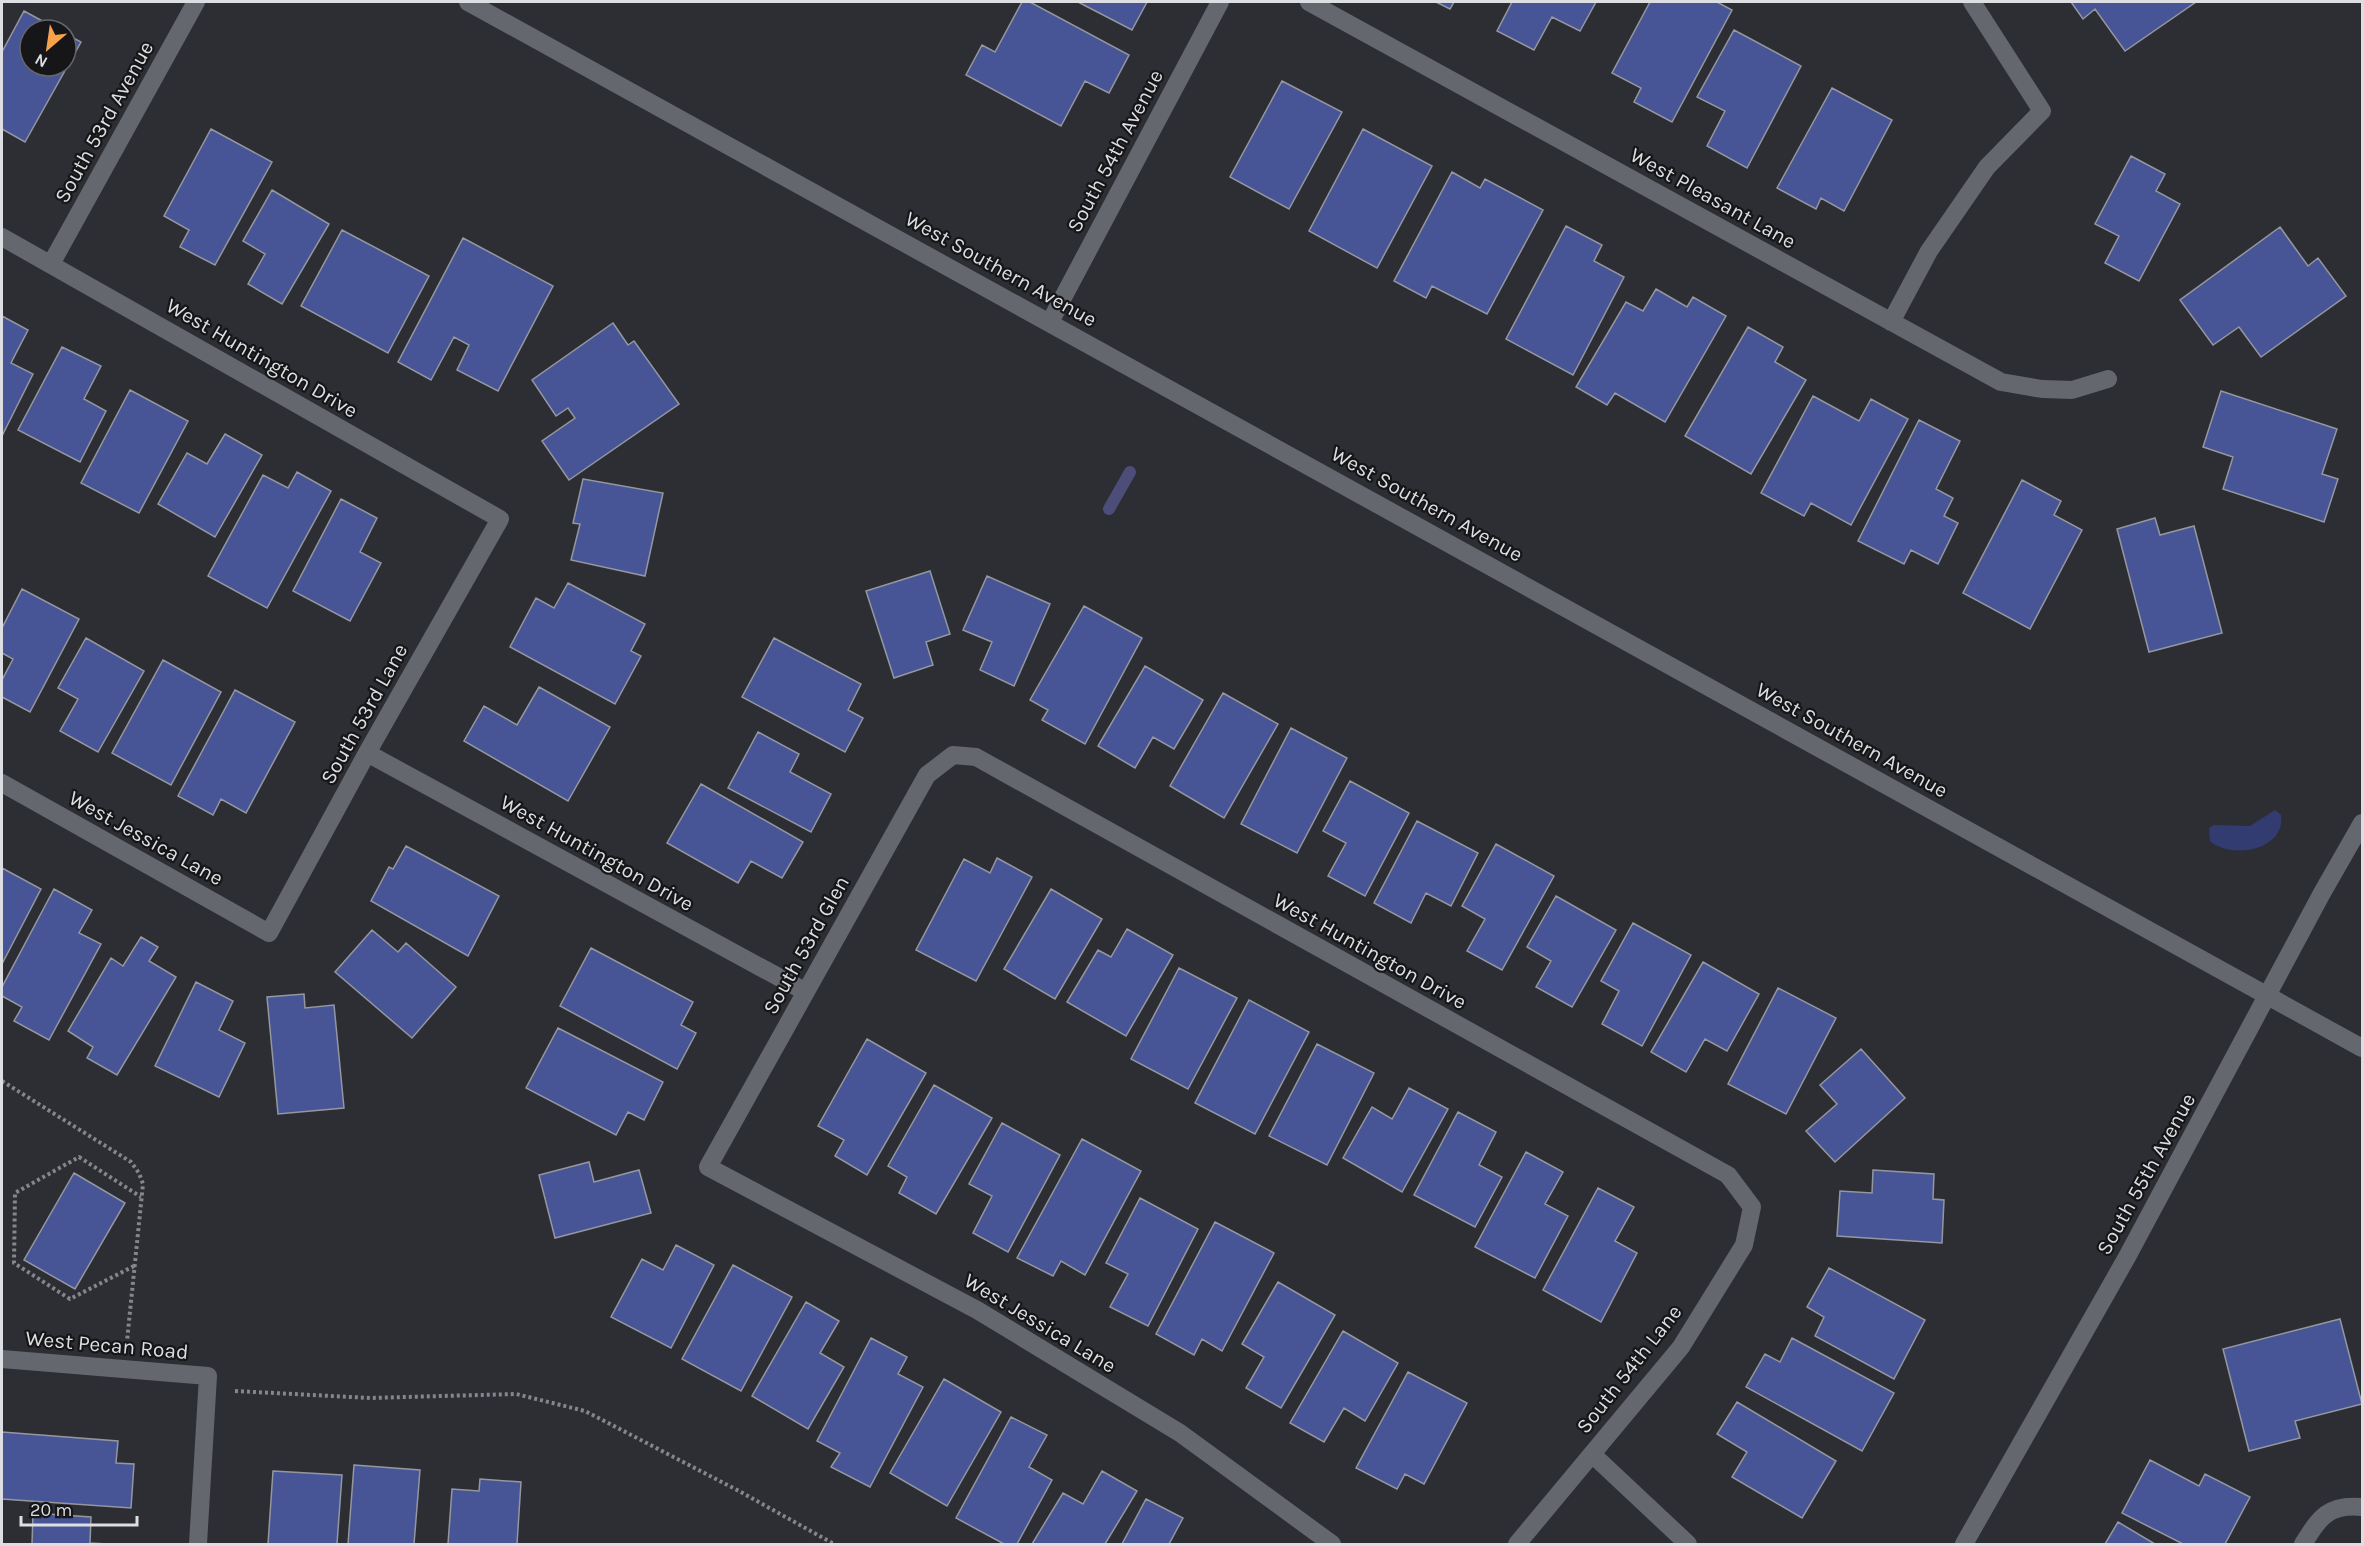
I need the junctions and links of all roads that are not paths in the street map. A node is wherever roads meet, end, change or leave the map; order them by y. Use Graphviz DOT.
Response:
graph roads {
  1 [pos="196,2"];
  2 [pos="468,2"];
  3 [pos="1220,2"];
  4 [pos="1309,2"];
  5 [pos="1972,2"];
  6 [pos="2,237"];
  7 [pos="51,264"];
  8 [pos="1050,322"];
  9 [pos="1891,322"];
  10 [pos="2108,379"];
  11 [pos="500,519"];
  12 [pos="367,753"];
  13 [pos="953,755"];
  14 [pos="2,783"];
  15 [pos="2362,823"];
  16 [pos="269,933"];
  17 [pos="806,992"];
  18 [pos="2268,996"];
  19 [pos="2362,1047"];
  20 [pos="708,1167"];
  21 [pos="1752,1207"];
  22 [pos="2,1359"];
  23 [pos="1592,1454"];
  24 [pos="2362,1507"];
  25 [pos="198,1545"];
  26 [pos="1332,1545"];
  27 [pos="1516,1545"];
  28 [pos="1688,1545"];
  29 [pos="1964,1545"];
  30 [pos="2303,1545"];
  1 -- 7 [label="street, South 53rd Avenue"];
  2 -- 8 [label="street, West Southern Avenue"];
  3 -- 8 [label="street, South 54th Avenue"];
  4 -- 9 [label="street, West Pleasant Lane"];
  5 -- 9 [label="street"];
  6 -- 7 [label="street, West Huntington Drive"];
  7 -- 11 [label="street, West Huntington Drive"];
  8 -- 18 [label="street, West Southern Avenue"];
  9 -- 10 [label="street, West Pleasant Lane"];
  11 -- 12 [label="street, South 53rd Lane"];
  12 -- 16 [label="street, South 53rd Lane"];
  12 -- 17 [label="street, West Huntington Drive"];
  13 -- 17 [label="street, South 53rd Glen"];
  13 -- 21 [label="street, West Huntington Drive"];
  14 -- 16 [label="street, West Jessica Lane"];
  15 -- 18 [label="street, South 55th Avenue"];
  17 -- 20 [label="street, South 53rd Glen"];
  18 -- 19 [label="street, West Southern Avenue"];
  18 -- 29 [label="street, South 55th Avenue"];
  20 -- 26 [label="street, West Jessica Lane"];
  21 -- 23 [label="street, South 54th Lane"];
  22 -- 25 [label="street, West Pecan Road"];
  23 -- 27 [label="street, South 54th Lane"];
  23 -- 28 [label="street"];
  24 -- 30 [label="street"];
}
